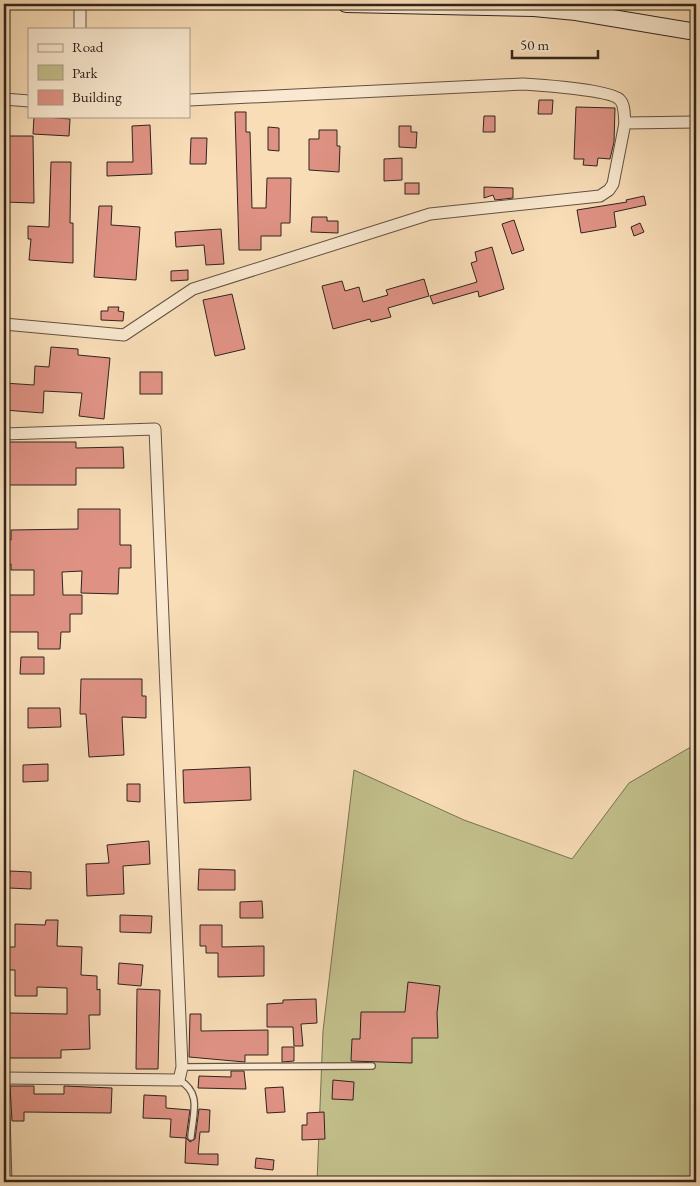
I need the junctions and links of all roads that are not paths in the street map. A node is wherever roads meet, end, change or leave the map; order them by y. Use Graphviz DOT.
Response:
graph roads {
  1 [pos="80,4"];
  2 [pos="346,4"];
  3 [pos="369,5"];
  4 [pos="80,28"];
  5 [pos="696,32"];
  6 [pos="4,99"];
  7 [pos="190,100"];
  8 [pos="28,101"];
  9 [pos="696,122"];
  10 [pos="625,123"];
  11 [pos="4,324"];
  12 [pos="4,434"];
  13 [pos="372,1066"];
  14 [pos="182,1068"];
  15 [pos="4,1078"];
  16 [pos="178,1080"];
  17 [pos="4,1115"];
  18 [pos="192,1137"];
  19 [pos="6,1182"];
  1 -- 4 [label="street"];
  2 -- 3 [label="street"];
  3 -- 5 [label="street"];
  6 -- 8 [label="street"];
  7 -- 10 [label="street"];
  9 -- 10 [label="street"];
  10 -- 11 [label="street"];
  12 -- 14 [label="street"];
  13 -- 14 [label="lane"];
  14 -- 16 [label="street"];
  15 -- 16 [label="street"];
  16 -- 18 [label="lane"];
  17 -- 19 [label="street"];
}
